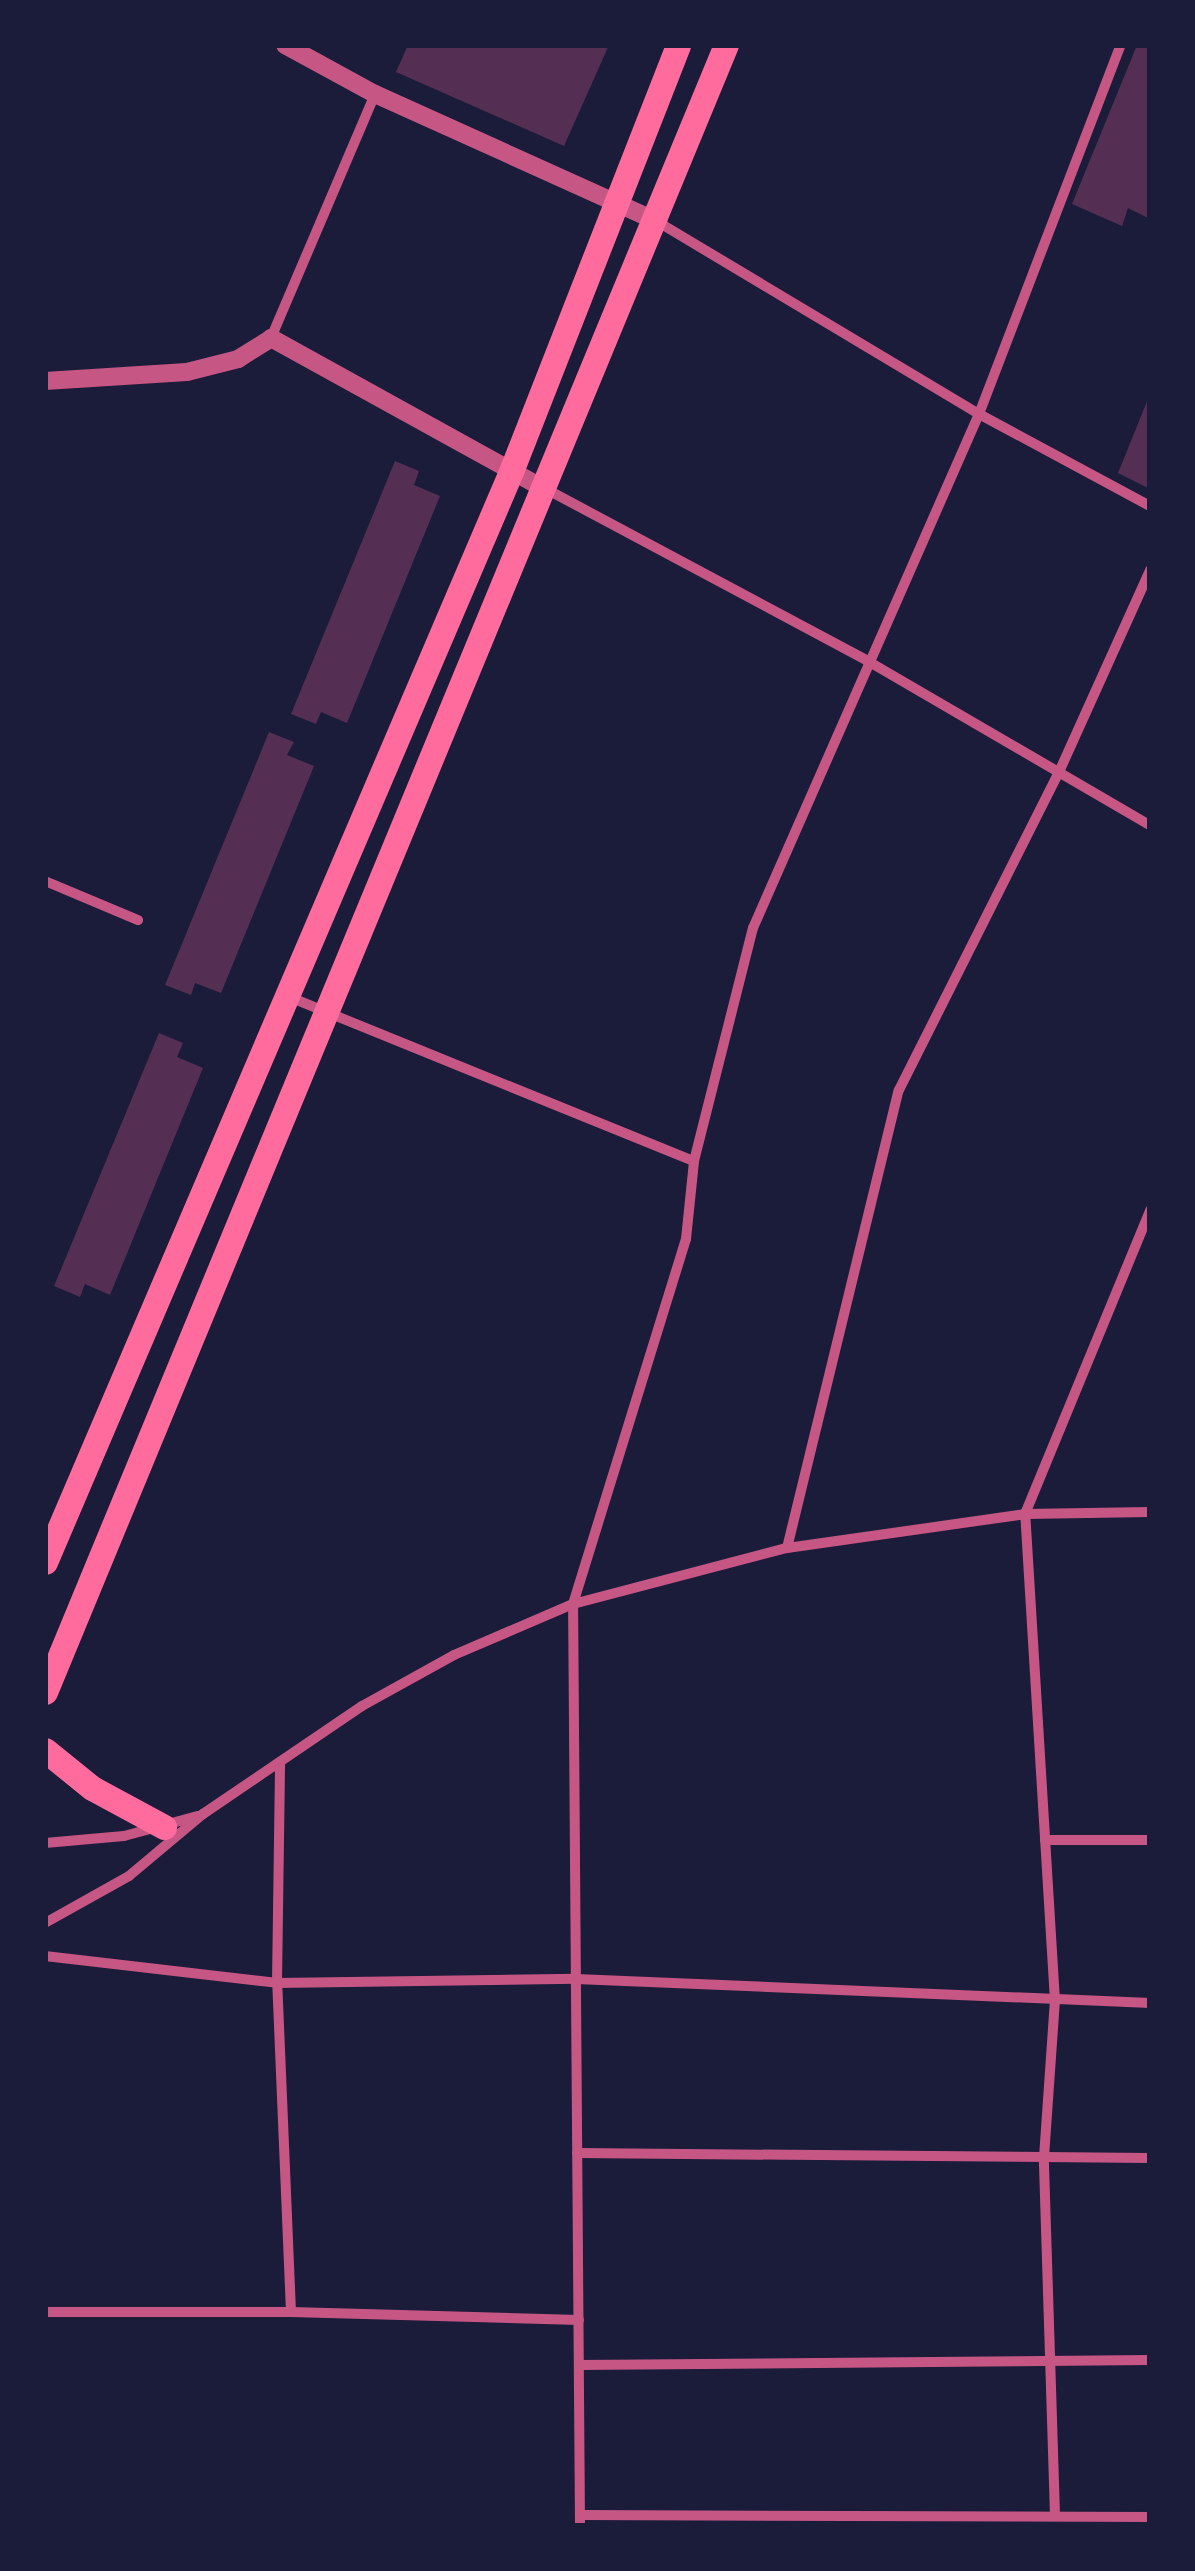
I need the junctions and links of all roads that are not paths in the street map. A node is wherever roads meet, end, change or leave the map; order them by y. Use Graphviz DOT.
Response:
graph roads {
  1 [pos="285,45"];
  2 [pos="678,45"];
  3 [pos="726,45"];
  4 [pos="1121,45"];
  5 [pos="375,94"];
  6 [pos="617,206"];
  7 [pos="658,222"];
  8 [pos="271,338"];
  9 [pos="45,381"];
  10 [pos="979,414"];
  11 [pos="512,470"];
  12 [pos="545,489"];
  13 [pos="1150,506"];
  14 [pos="1150,570"];
  15 [pos="866,660"];
  16 [pos="1059,772"];
  17 [pos="1150,825"];
  18 [pos="45,881"];
  19 [pos="138,920"];
  20 [pos="286,995"];
  21 [pos="327,1012"];
  22 [pos="694,1161"];
  23 [pos="1150,1210"];
  24 [pos="160,1292"];
  25 [pos="204,1307"];
  26 [pos="1150,1512"];
  27 [pos="1025,1514"];
  28 [pos="787,1548"];
  29 [pos="45,1562"];
  30 [pos="573,1604"];
  31 [pos="45,1692"];
  32 [pos="45,1750"];
  33 [pos="280,1763"];
  34 [pos="204,1814"];
  35 [pos="164,1827"];
  36 [pos="1045,1840"];
  37 [pos="1150,1840"];
  38 [pos="45,1843"];
  39 [pos="45,1923"];
  40 [pos="45,1956"];
  41 [pos="576,1979"];
  42 [pos="277,1983"];
  43 [pos="1055,2001"];
  44 [pos="1150,2003"];
  45 [pos="577,2153"];
  46 [pos="1044,2157"];
  47 [pos="1150,2158"];
  48 [pos="45,2312"];
  49 [pos="290,2312"];
  50 [pos="578,2320"];
  51 [pos="1150,2360"];
  52 [pos="1051,2361"];
  53 [pos="579,2365"];
  54 [pos="1055,2515"];
  55 [pos="1150,2518"];
  56 [pos="580,2521"];
  1 -- 5 [label="street"];
  2 -- 6 [label="main road"];
  3 -- 7 [label="main road"];
  4 -- 10 [label="street"];
  5 -- 6 [label="street"];
  5 -- 8 [label="street"];
  6 -- 7 [label="street"];
  6 -- 11 [label="main road"];
  7 -- 10 [label="street"];
  7 -- 12 [label="main road"];
  8 -- 9 [label="street"];
  8 -- 11 [label="street"];
  10 -- 13 [label="street"];
  10 -- 15 [label="street"];
  11 -- 12 [label="street"];
  11 -- 20 [label="main road"];
  12 -- 15 [label="street"];
  12 -- 21 [label="main road"];
  14 -- 16 [label="street"];
  15 -- 16 [label="street"];
  15 -- 22 [label="street"];
  16 -- 17 [label="street"];
  16 -- 28 [label="street"];
  18 -- 19 [label="street"];
  20 -- 21 [label="street"];
  20 -- 24 [label="main road"];
  21 -- 22 [label="street"];
  21 -- 25 [label="main road"];
  22 -- 30 [label="street"];
  23 -- 27 [label="street"];
  24 -- 25 [label="main road"];
  24 -- 29 [label="main road"];
  25 -- 31 [label="main road"];
  26 -- 27 [label="street"];
  27 -- 28 [label="street"];
  27 -- 36 [label="street"];
  28 -- 30 [label="street"];
  30 -- 33 [label="street"];
  30 -- 41 [label="street"];
  32 -- 35 [label="main road"];
  33 -- 34 [label="street"];
  33 -- 42 [label="street"];
  34 -- 35 [label="street"];
  34 -- 39 [label="street"];
  35 -- 38 [label="street"];
  36 -- 37 [label="street"];
  36 -- 43 [label="street"];
  40 -- 42 [label="street"];
  41 -- 42 [label="street"];
  41 -- 43 [label="street"];
  41 -- 45 [label="street"];
  42 -- 49 [label="street"];
  43 -- 44 [label="street"];
  43 -- 46 [label="street"];
  45 -- 46 [label="street"];
  45 -- 50 [label="street"];
  46 -- 47 [label="street"];
  46 -- 52 [label="street"];
  48 -- 49 [label="street"];
  49 -- 50 [label="street"];
  50 -- 53 [label="street"];
  51 -- 52 [label="street"];
  52 -- 53 [label="street"];
  52 -- 54 [label="street"];
  53 -- 56 [label="street"];
  54 -- 55 [label="street"];
  54 -- 56 [label="street"];
}
